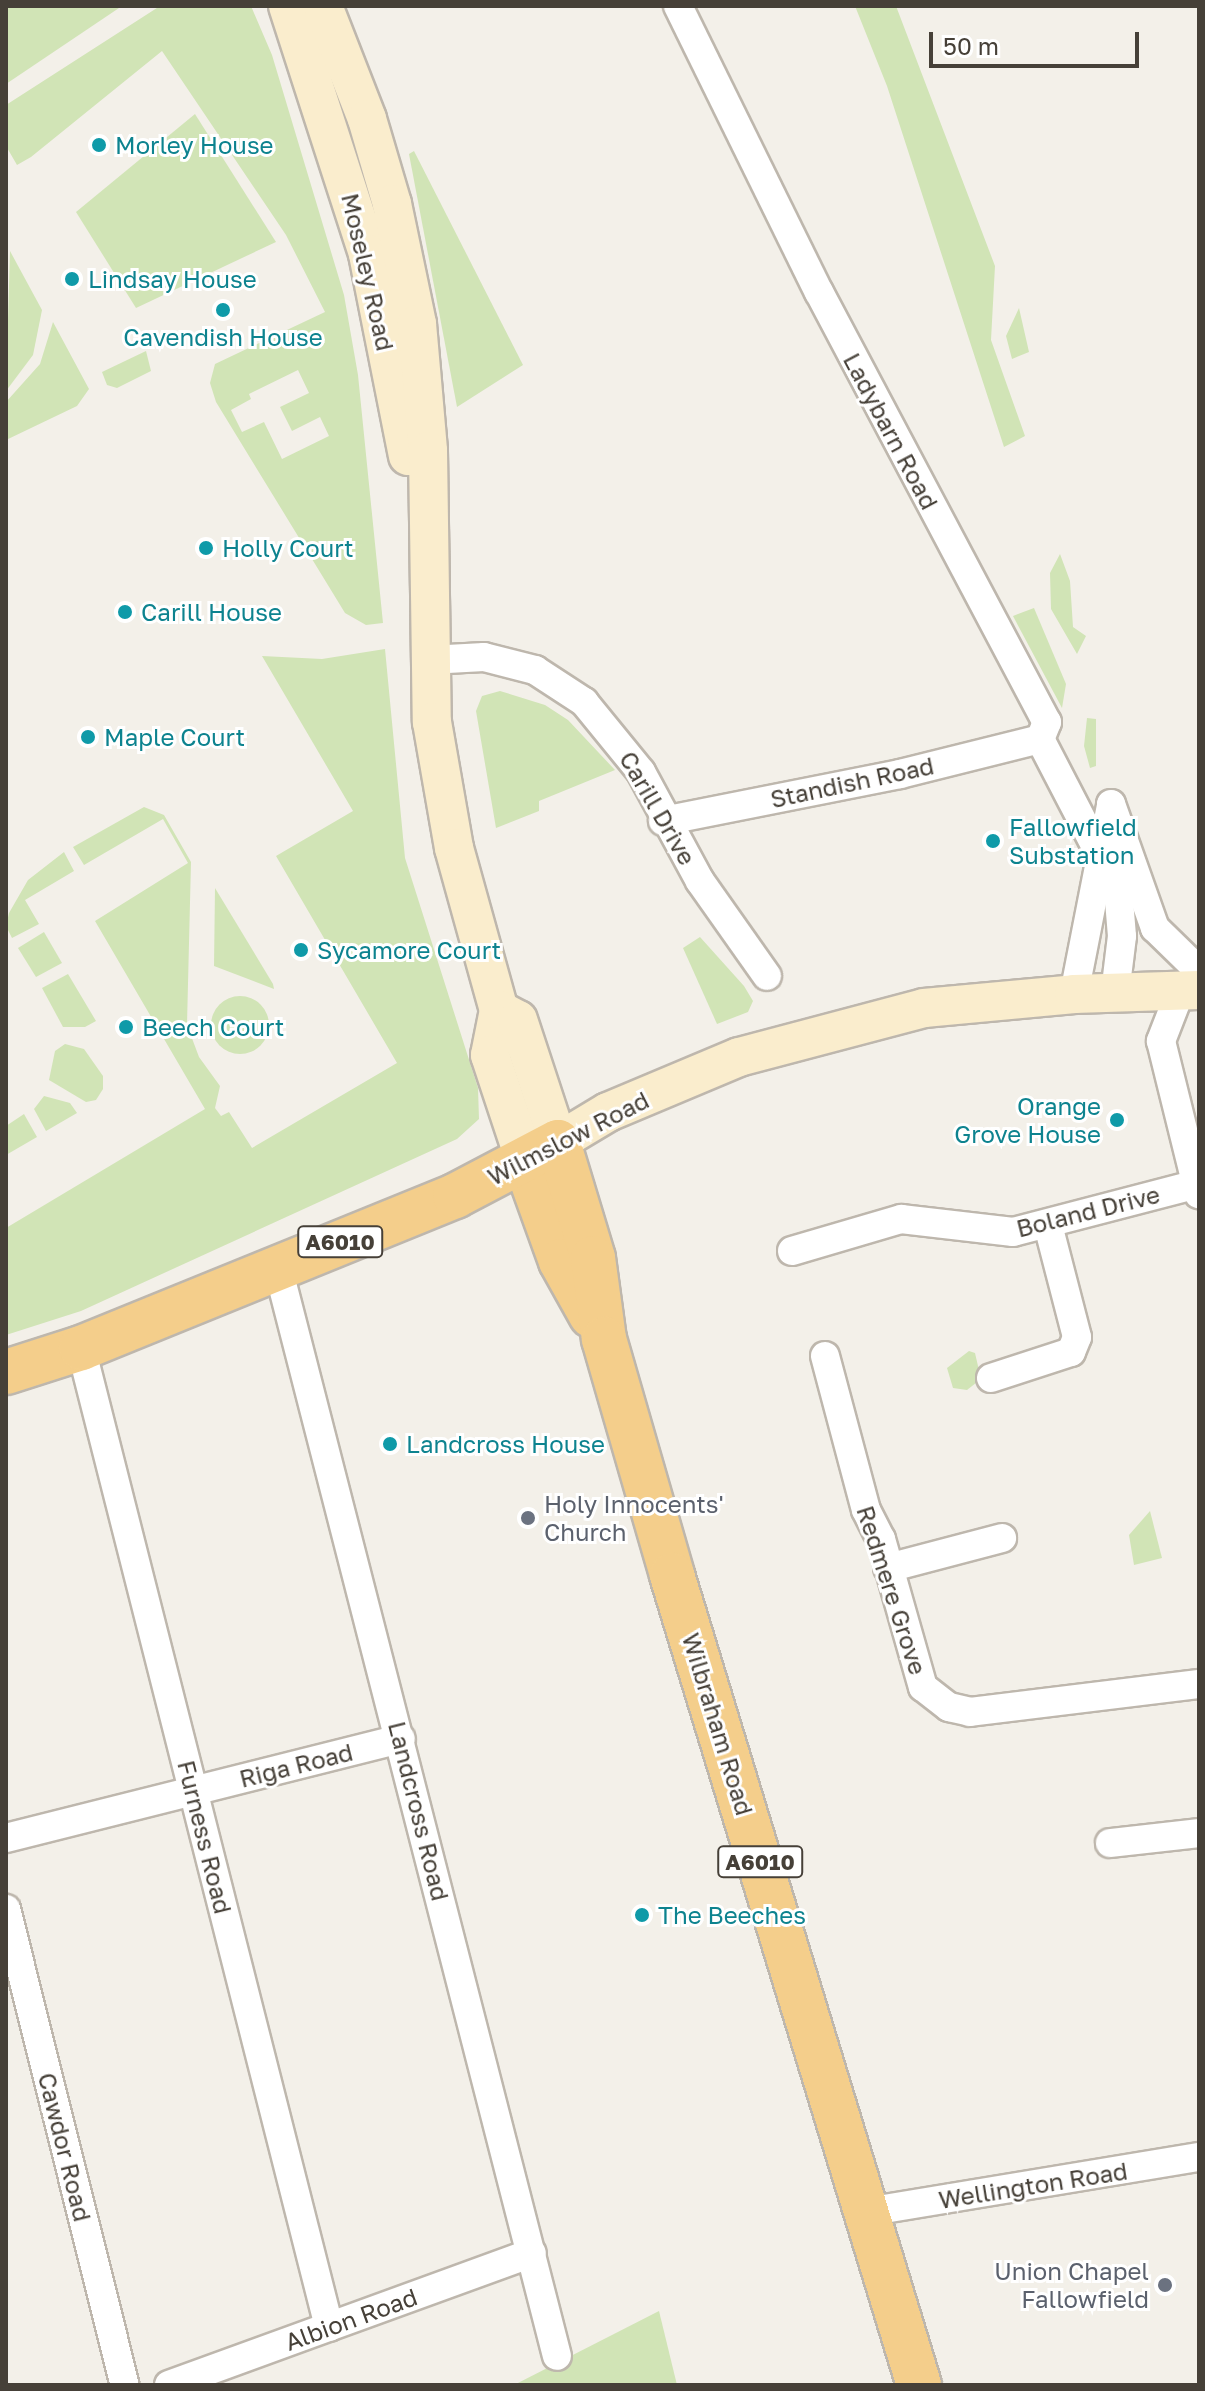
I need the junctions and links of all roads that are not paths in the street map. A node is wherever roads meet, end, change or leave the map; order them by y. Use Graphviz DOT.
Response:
graph roads {
  1 [pos="288,6"];
  2 [pos="323,6"];
  3 [pos="678,6"];
  4 [pos="427,544"];
  5 [pos="429,660"];
  6 [pos="1040,739"];
  7 [pos="1111,804"];
  8 [pos="663,821"];
  9 [pos="1098,851"];
  10 [pos="767,976"];
  11 [pos="1193,984"];
  12 [pos="1115,993"];
  13 [pos="1074,994"];
  14 [pos="542,1152"];
  15 [pos="1198,1189"];
  16 [pos="1048,1225"];
  17 [pos="792,1251"];
  18 [pos="278,1268"];
  19 [pos="81,1348"];
  20 [pos="825,1356"];
  21 [pos="6,1372"];
  22 [pos="991,1378"];
  23 [pos="1002,1538"];
  24 [pos="888,1568"];
  25 [pos="1199,1684"];
  26 [pos="401,1739"];
  27 [pos="194,1791"];
  28 [pos="1199,1833"];
  29 [pos="6,1838"];
  30 [pos="1110,1843"];
  31 [pos="6,1909"];
  32 [pos="1199,2157"];
  33 [pos="866,2212"];
  34 [pos="532,2253"];
  35 [pos="329,2327"];
  36 [pos="557,2356"];
  37 [pos="125,2385"];
  38 [pos="169,2385"];
  39 [pos="919,2385"];
  1 -- 4 [label="main road, Moseley Road"];
  2 -- 4 [label="main road, Moseley Road"];
  3 -- 6 [label="street, Ladybarn Road"];
  4 -- 5 [label="main road, Moseley Road"];
  5 -- 8 [label="street, Carill Drive"];
  5 -- 14 [label="main road, Moseley Road"];
  6 -- 8 [label="street, Standish Road"];
  6 -- 9 [label="street, Ladybarn Road"];
  7 -- 9 [label="street"];
  7 -- 11 [label="street"];
  7 -- 12 [label="street"];
  8 -- 10 [label="street, Carill Drive"];
  9 -- 13 [label="street"];
  11 -- 12 [label="main road, Wilmslow Road"];
  11 -- 15 [label="street"];
  12 -- 13 [label="main road, Wilmslow Road"];
  13 -- 14 [label="main road, Wilmslow Road"];
  14 -- 18 [label="highway, Wilmslow Road / A6010"];
  14 -- 33 [label="highway, Wilbraham Road / A6010"];
  15 -- 16 [label="street, Boland Drive"];
  16 -- 17 [label="street, Boland Drive"];
  16 -- 22 [label="street"];
  18 -- 19 [label="highway, Wilmslow Road / A6010"];
  18 -- 26 [label="street, Landcross Road"];
  19 -- 21 [label="highway, Wilmslow Road / A6010"];
  19 -- 27 [label="street, Furness Road"];
  20 -- 24 [label="street, Redmere Grove"];
  23 -- 24 [label="street"];
  24 -- 25 [label="street, Redmere Grove"];
  26 -- 27 [label="street, Riga Road"];
  26 -- 34 [label="street, Landcross Road"];
  27 -- 29 [label="street, Riga Road"];
  27 -- 35 [label="street, Furness Road"];
  28 -- 30 [label="street"];
  31 -- 37 [label="street, Cawdor Road"];
  32 -- 33 [label="street, Wellington Road"];
  33 -- 39 [label="highway, Wilbraham Road / A6010"];
  34 -- 35 [label="street, Albion Road"];
  34 -- 36 [label="street, Landcross Road"];
  35 -- 38 [label="street, Albion Road"];
}
